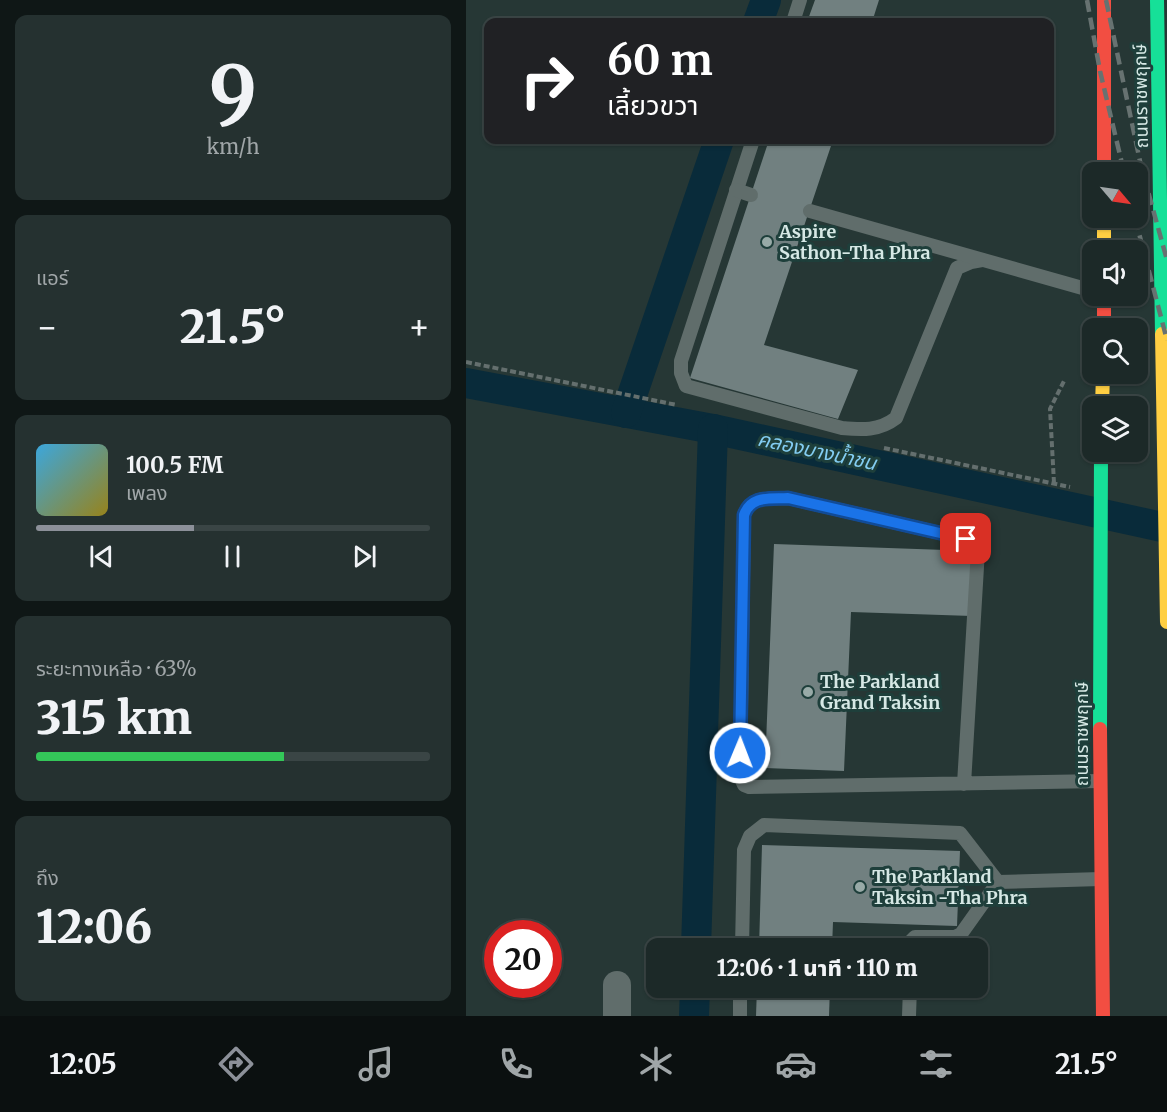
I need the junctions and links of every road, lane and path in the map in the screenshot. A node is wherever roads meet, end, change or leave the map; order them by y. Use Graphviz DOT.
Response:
graph roads {
  1 [pos="800,0"];
  2 [pos="1104,0"];
  3 [pos="1157,0"];
  4 [pos="794,18"];
  5 [pos="752,144"];
  6 [pos="1104,162"];
  7 [pos="736,190"];
  8 [pos="751,195"];
  9 [pos="810,211"];
  10 [pos="982,260"];
  11 [pos="1082,288"];
  12 [pos="466,362"];
  13 [pos="1064,381"];
  14 [pos="679,406"];
  15 [pos="878,447"];
  16 [pos="1101,462"];
  17 [pos="1054,483"];
  18 [pos="1073,487"];
  19 [pos="1166,622"];
  20 [pos="1100,781"];
  21 [pos="964,784"];
  22 [pos="1101,879"];
  23 [pos="998,882"];
  24 [pos="742,938"];
  25 [pos="915,938"];
  26 [pos="618,985"];
  27 [pos="740,998"];
  28 [pos="910,998"];
  29 [pos="617,1016"];
  30 [pos="740,1016"];
  31 [pos="909,1016"];
  32 [pos="1104,1016"];
  1 -- 4 [label="lane"];
  2 -- 6 [label="main road, ถนนราชพฤกษ์"];
  3 -- 19 [label="main road, ถนนราชพฤกษ์"];
  5 -- 7 [label="lane"];
  7 -- 8 [label="lane"];
  7 -- 10 [label="lane"];
  9 -- 10 [label="lane"];
  10 -- 11 [label="lane"];
  12 -- 14 [label="path"];
  13 -- 17 [label="path"];
  15 -- 17 [label="path"];
  16 -- 20 [label="main road, ถนนราชพฤกษ์"];
  17 -- 18 [label="path"];
  20 -- 21 [label="lane"];
  20 -- 22 [label="main road, ถนนราชพฤกษ์"];
  21 -- 21 [label="lane"];
  22 -- 23 [label="lane"];
  22 -- 32 [label="main road, ถนนราชพฤกษ์"];
  23 -- 24 [label="lane"];
  23 -- 25 [label="lane"];
  26 -- 29 [label="street"];
  27 -- 30 [label="lane"];
  28 -- 31 [label="lane"];
}
